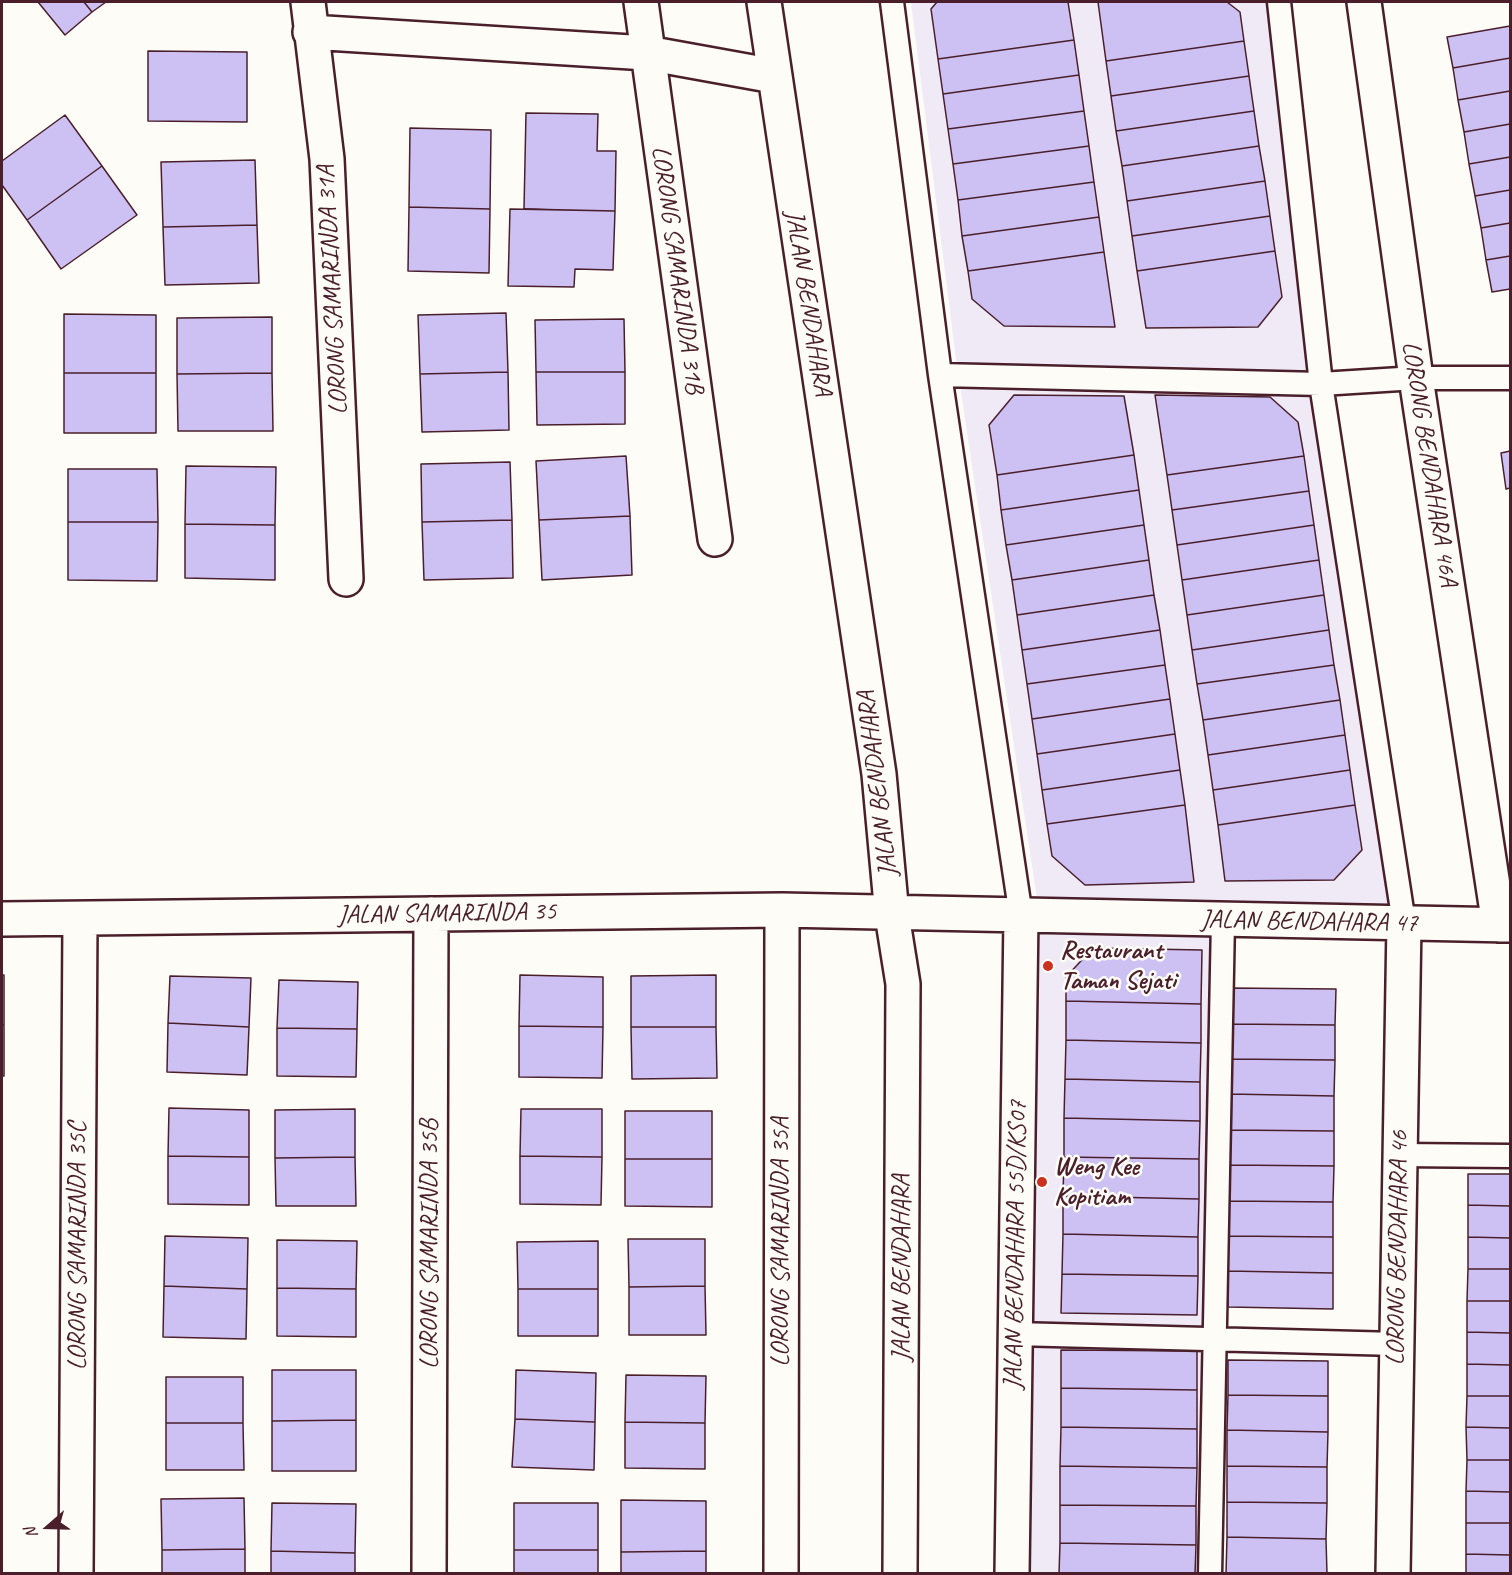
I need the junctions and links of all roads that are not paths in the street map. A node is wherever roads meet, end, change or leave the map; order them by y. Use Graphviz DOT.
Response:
graph roads {
  1 [pos="641,2"];
  2 [pos="764,2"];
  3 [pos="892,2"];
  4 [pos="1279,2"];
  5 [pos="1364,2"];
  6 [pos="309,17"];
  7 [pos="647,53"];
  8 [pos="774,76"];
  9 [pos="940,375"];
  10 [pos="1416,378"];
  11 [pos="1510,378"];
  12 [pos="1321,384"];
  13 [pos="715,538"];
  14 [pos="346,579"];
  15 [pos="782,910"];
  16 [pos="431,914"];
  17 [pos="892,915"];
  18 [pos="1021,916"];
  19 [pos="2,919"];
  20 [pos="80,919"];
  21 [pos="1223,920"];
  22 [pos="1404,923"];
  23 [pos="1505,925"];
  24 [pos="1400,1155"];
  25 [pos="1510,1156"];
  26 [pos="1015,1334"];
  27 [pos="1212,1339"];
  28 [pos="1397,1344"];
  29 [pos="76,1574"];
  30 [pos="429,1574"];
  31 [pos="781,1574"];
  32 [pos="900,1574"];
  33 [pos="1012,1574"];
  34 [pos="1210,1574"];
  35 [pos="1393,1574"];
  1 -- 7 [label="street, LORONG SAMARINDA 31B"];
  2 -- 8 [label="street, JALAN BENDAHARA"];
  3 -- 9 [label="lane"];
  4 -- 12 [label="lane"];
  5 -- 10 [label="street, LORONG BENDAHARA 46A"];
  6 -- 7 [label="street"];
  6 -- 14 [label="street, LORONG SAMARINDA 31A"];
  7 -- 8 [label="street"];
  7 -- 13 [label="street, LORONG SAMARINDA 31B"];
  8 -- 17 [label="street, JALAN BENDAHARA"];
  9 -- 12 [label="lane"];
  9 -- 18 [label="lane"];
  10 -- 11 [label="lane"];
  10 -- 12 [label="lane"];
  10 -- 23 [label="street, LORONG BENDAHARA 46A"];
  12 -- 22 [label="lane"];
  15 -- 16 [label="street, JALAN SAMARINDA 35"];
  15 -- 17 [label="street, JALAN SAMARINDA 35"];
  15 -- 31 [label="street, LORONG SAMARINDA 35A"];
  16 -- 20 [label="street, JALAN SAMARINDA 35"];
  16 -- 30 [label="street, LORONG SAMARINDA 35B"];
  17 -- 18 [label="street, JALAN BENDAHARA 47"];
  17 -- 32 [label="street, JALAN BENDAHARA"];
  18 -- 21 [label="street, JALAN BENDAHARA 47"];
  18 -- 26 [label="street, JALAN BENDAHARA 55D/KS07"];
  19 -- 20 [label="street, JALAN SAMARINDA 35"];
  20 -- 29 [label="street, LORONG SAMARINDA 35C"];
  21 -- 22 [label="street, JALAN BENDAHARA 47"];
  21 -- 27 [label="lane"];
  22 -- 23 [label="street, JALAN BENDAHARA 47"];
  22 -- 24 [label="street, LORONG BENDAHARA 46"];
  24 -- 25 [label="lane"];
  24 -- 28 [label="street, LORONG BENDAHARA 46"];
  26 -- 27 [label="lane"];
  26 -- 33 [label="street, JALAN BENDAHARA 55D/KS07"];
  27 -- 28 [label="lane"];
  27 -- 34 [label="lane"];
  28 -- 35 [label="street, LORONG BENDAHARA 46"];
}
